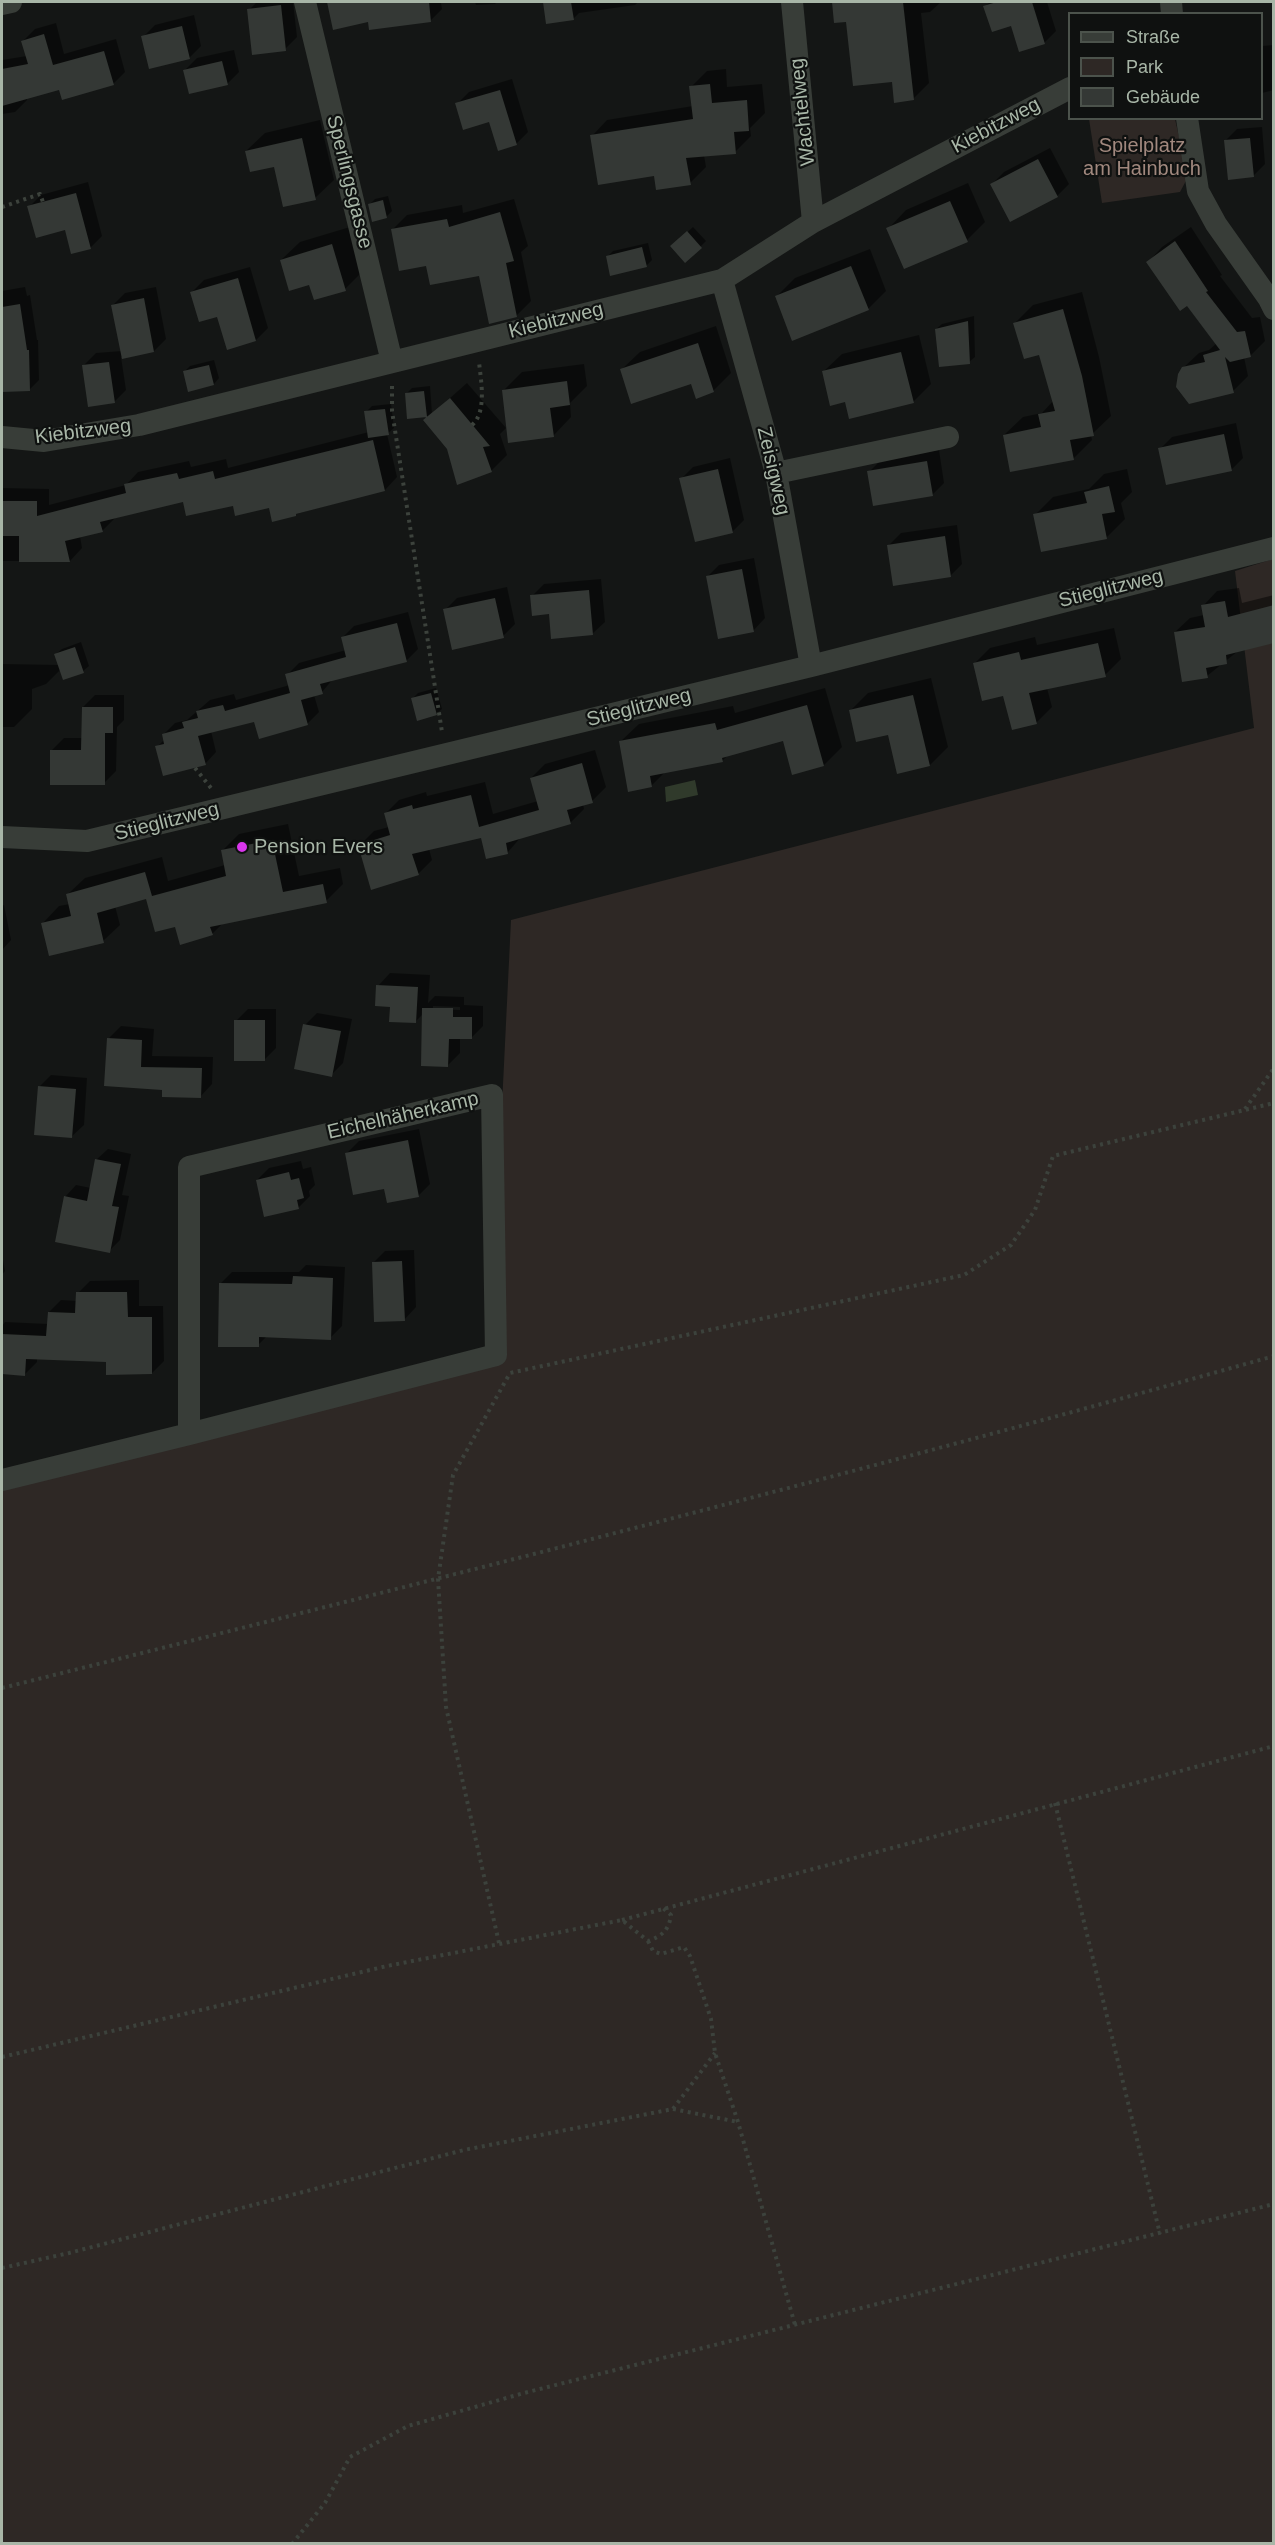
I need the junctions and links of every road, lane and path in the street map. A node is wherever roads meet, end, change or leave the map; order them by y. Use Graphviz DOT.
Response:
graph roads {
  1 [pos="11,2"];
  2 [pos="305,2"];
  3 [pos="792,2"];
  4 [pos="2,4"];
  5 [pos="1068,89"];
  6 [pos="1186,120"];
  7 [pos="43,202"];
  8 [pos="2,207"];
  9 [pos="813,222"];
  10 [pos="722,280"];
  11 [pos="1274,309"];
  12 [pos="477,340"];
  13 [pos="392,362"];
  14 [pos="472,425"];
  15 [pos="2,437"];
  16 [pos="948,437"];
  17 [pos="776,473"];
  18 [pos="1274,548"];
  19 [pos="811,666"];
  20 [pos="445,755"];
  21 [pos="195,768"];
  22 [pos="219,788"];
  23 [pos="2,837"];
  24 [pos="1274,1068"];
  25 [pos="1274,1103"];
  26 [pos="1244,1110"];
  27 [pos="1274,1356"];
  28 [pos="189,1434"];
  29 [pos="2,1480"];
  30 [pos="438,1579"];
  31 [pos="2,1688"];
  32 [pos="1274,1746"];
  33 [pos="1055,1803"];
  34 [pos="663,1908"];
  35 [pos="622,1920"];
  36 [pos="648,1941"];
  37 [pos="499,1943"];
  38 [pos="715,2053"];
  39 [pos="2,2057"];
  40 [pos="673,2109"];
  41 [pos="738,2122"];
  42 [pos="1274,2204"];
  43 [pos="1160,2234"];
  44 [pos="2,2268"];
  45 [pos="795,2325"];
  46 [pos="292,2544"];
  1 -- 4 [label="street"];
  2 -- 13 [label="street, Sperlingsgasse"];
  3 -- 9 [label="street, Wachtelweg"];
  5 -- 9 [label="street, Kiebitzweg"];
  6 -- 11 [label="street"];
  7 -- 8 [label="path"];
  9 -- 10 [label="street, Kiebitzweg"];
  10 -- 12 [label="street, Kiebitzweg"];
  10 -- 17 [label="street, Zeisigweg"];
  12 -- 13 [label="street, Kiebitzweg"];
  12 -- 14 [label="path"];
  13 -- 15 [label="street, Kiebitzweg"];
  13 -- 20 [label="path"];
  16 -- 17 [label="street"];
  17 -- 19 [label="street, Zeisigweg"];
  18 -- 19 [label="street, Stieglitzweg"];
  19 -- 20 [label="street, Stieglitzweg"];
  20 -- 23 [label="street, Stieglitzweg"];
  21 -- 22 [label="path"];
  24 -- 26 [label="path"];
  25 -- 26 [label="path"];
  26 -- 30 [label="path"];
  27 -- 30 [label="path"];
  28 -- 28 [label="street, Eichelhäherkamp"];
  28 -- 29 [label="street, Eichelhäherkamp"];
  30 -- 31 [label="path"];
  30 -- 37 [label="path"];
  32 -- 33 [label="path"];
  33 -- 34 [label="path"];
  33 -- 43 [label="path"];
  34 -- 35 [label="path"];
  34 -- 36 [label="path"];
  35 -- 36 [label="path"];
  35 -- 37 [label="path"];
  36 -- 38 [label="path"];
  37 -- 39 [label="path"];
  38 -- 40 [label="path"];
  38 -- 41 [label="path"];
  40 -- 41 [label="path"];
  40 -- 44 [label="path"];
  41 -- 45 [label="path"];
  42 -- 43 [label="path"];
  43 -- 45 [label="path"];
  45 -- 46 [label="path"];
}
